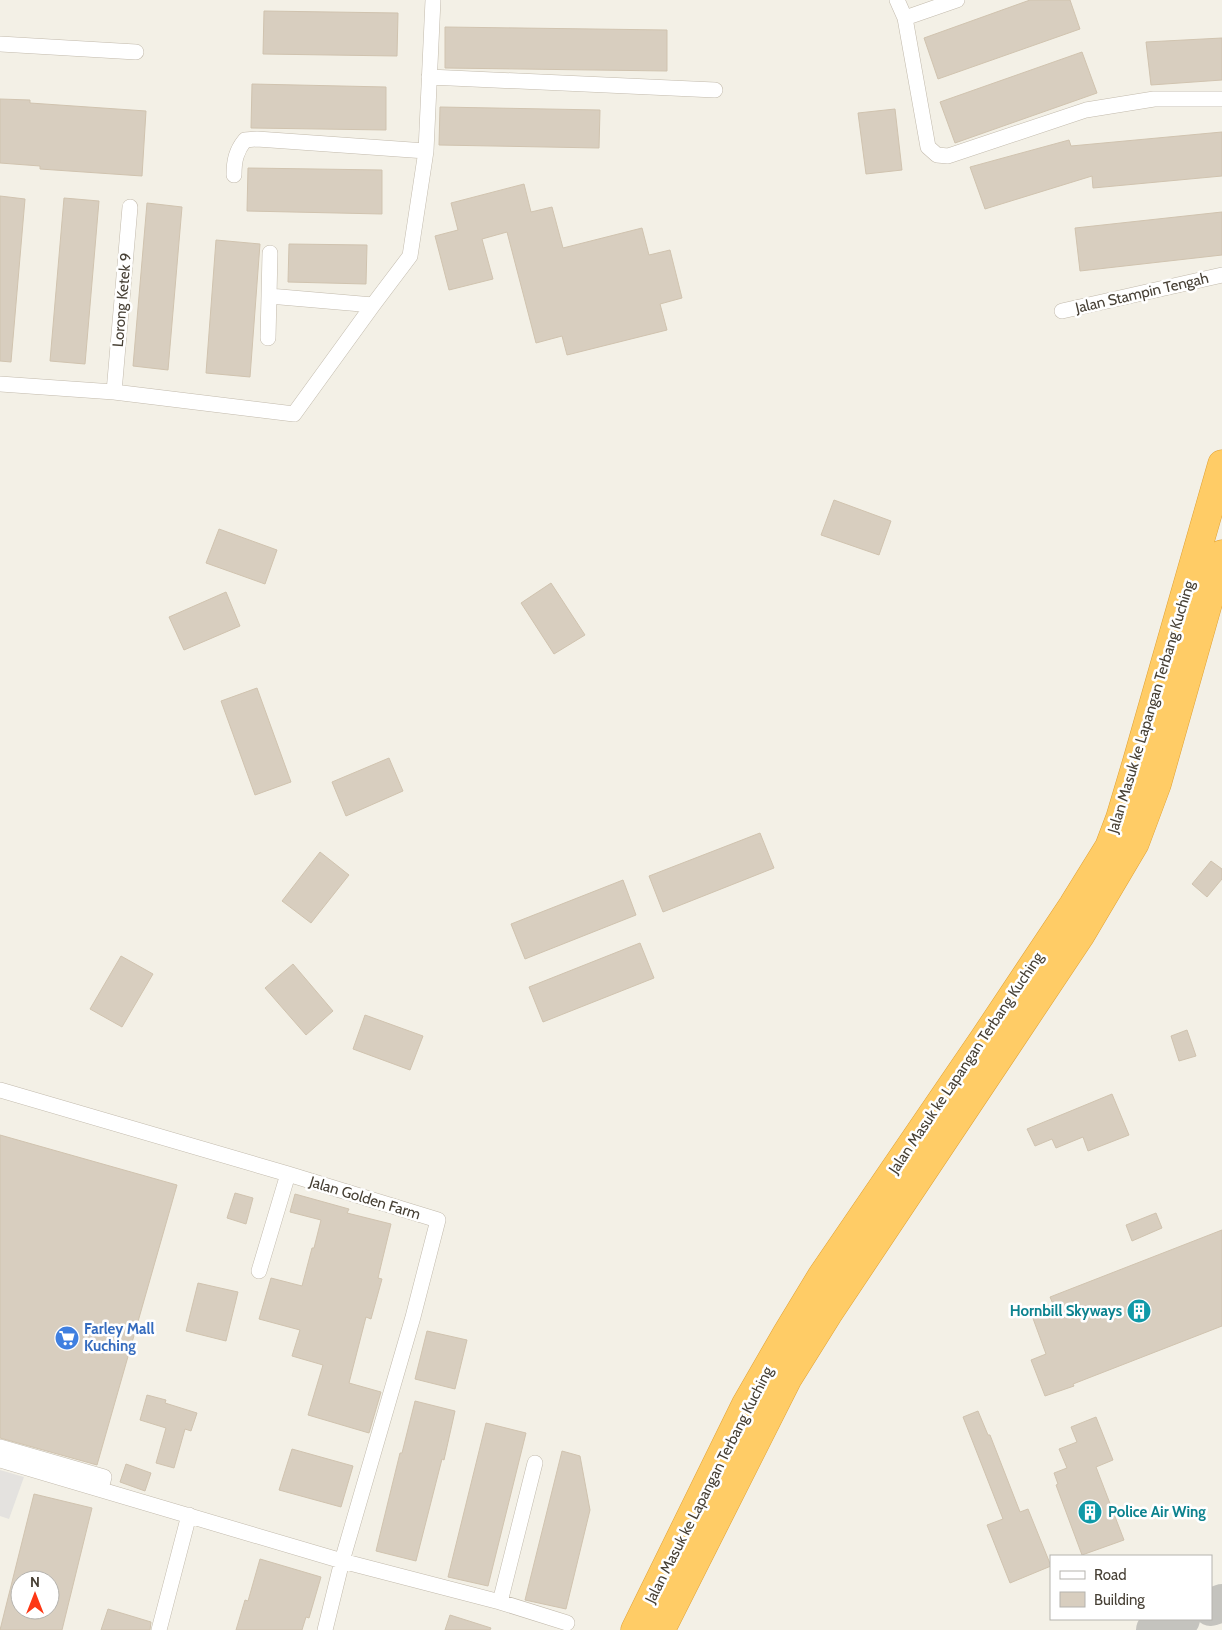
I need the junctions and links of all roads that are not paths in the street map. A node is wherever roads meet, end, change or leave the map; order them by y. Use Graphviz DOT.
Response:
graph roads {
  1 [pos="433,0"];
  2 [pos="897,0"];
  3 [pos="957,0"];
  4 [pos="905,18"];
  5 [pos="0,44"];
  6 [pos="136,52"];
  7 [pos="429,78"];
  8 [pos="715,90"];
  9 [pos="1222,99"];
  10 [pos="426,151"];
  11 [pos="234,175"];
  12 [pos="130,207"];
  13 [pos="270,253"];
  14 [pos="1222,274"];
  15 [pos="269,296"];
  16 [pos="373,305"];
  17 [pos="1062,311"];
  18 [pos="268,338"];
  19 [pos="0,384"];
  20 [pos="114,392"];
  21 [pos="1222,464"];
  22 [pos="1222,554"];
  23 [pos="1222,622"];
  24 [pos="1196,647"];
  25 [pos="0,1090"];
  26 [pos="288,1174"];
  27 [pos="259,1271"];
  28 [pos="0,1447"];
  29 [pos="0,1460"];
  30 [pos="535,1463"];
  31 [pos="101,1489"];
  32 [pos="189,1515"];
  33 [pos="342,1561"];
  34 [pos="500,1602"];
  35 [pos="566,1623"];
  36 [pos="159,1630"];
  37 [pos="325,1630"];
  38 [pos="635,1630"];
  39 [pos="661,1630"];
  1 -- 7 [label="street"];
  2 -- 4 [label="street"];
  3 -- 4 [label="street"];
  4 -- 9 [label="street"];
  5 -- 6 [label="street"];
  7 -- 8 [label="street"];
  7 -- 10 [label="street"];
  10 -- 11 [label="street"];
  10 -- 16 [label="street"];
  12 -- 20 [label="street, Lorong Ketek 9"];
  13 -- 15 [label="street"];
  14 -- 17 [label="street, Jalan Stampin Tengah"];
  15 -- 16 [label="street"];
  15 -- 18 [label="street"];
  16 -- 20 [label="street"];
  19 -- 20 [label="street"];
  21 -- 38 [label="highway, Jalan Masuk ke Lapangan Terbang Kuching"];
  22 -- 24 [label="highway, Jalan Masuk ke Lapangan Terbang Kuching"];
  23 -- 24 [label="highway"];
  24 -- 39 [label="highway, Jalan Masuk ke Lapangan Terbang Kuching"];
  25 -- 26 [label="street, Jalan Golden Farm"];
  26 -- 27 [label="street"];
  26 -- 33 [label="street, Jalan Golden Farm"];
  28 -- 31 [label="street"];
  29 -- 31 [label="street"];
  30 -- 34 [label="street"];
  31 -- 32 [label="street"];
  32 -- 33 [label="street"];
  32 -- 36 [label="street"];
  33 -- 34 [label="street"];
  33 -- 37 [label="street, Jalan Golden Farm"];
  34 -- 35 [label="street"];
}
